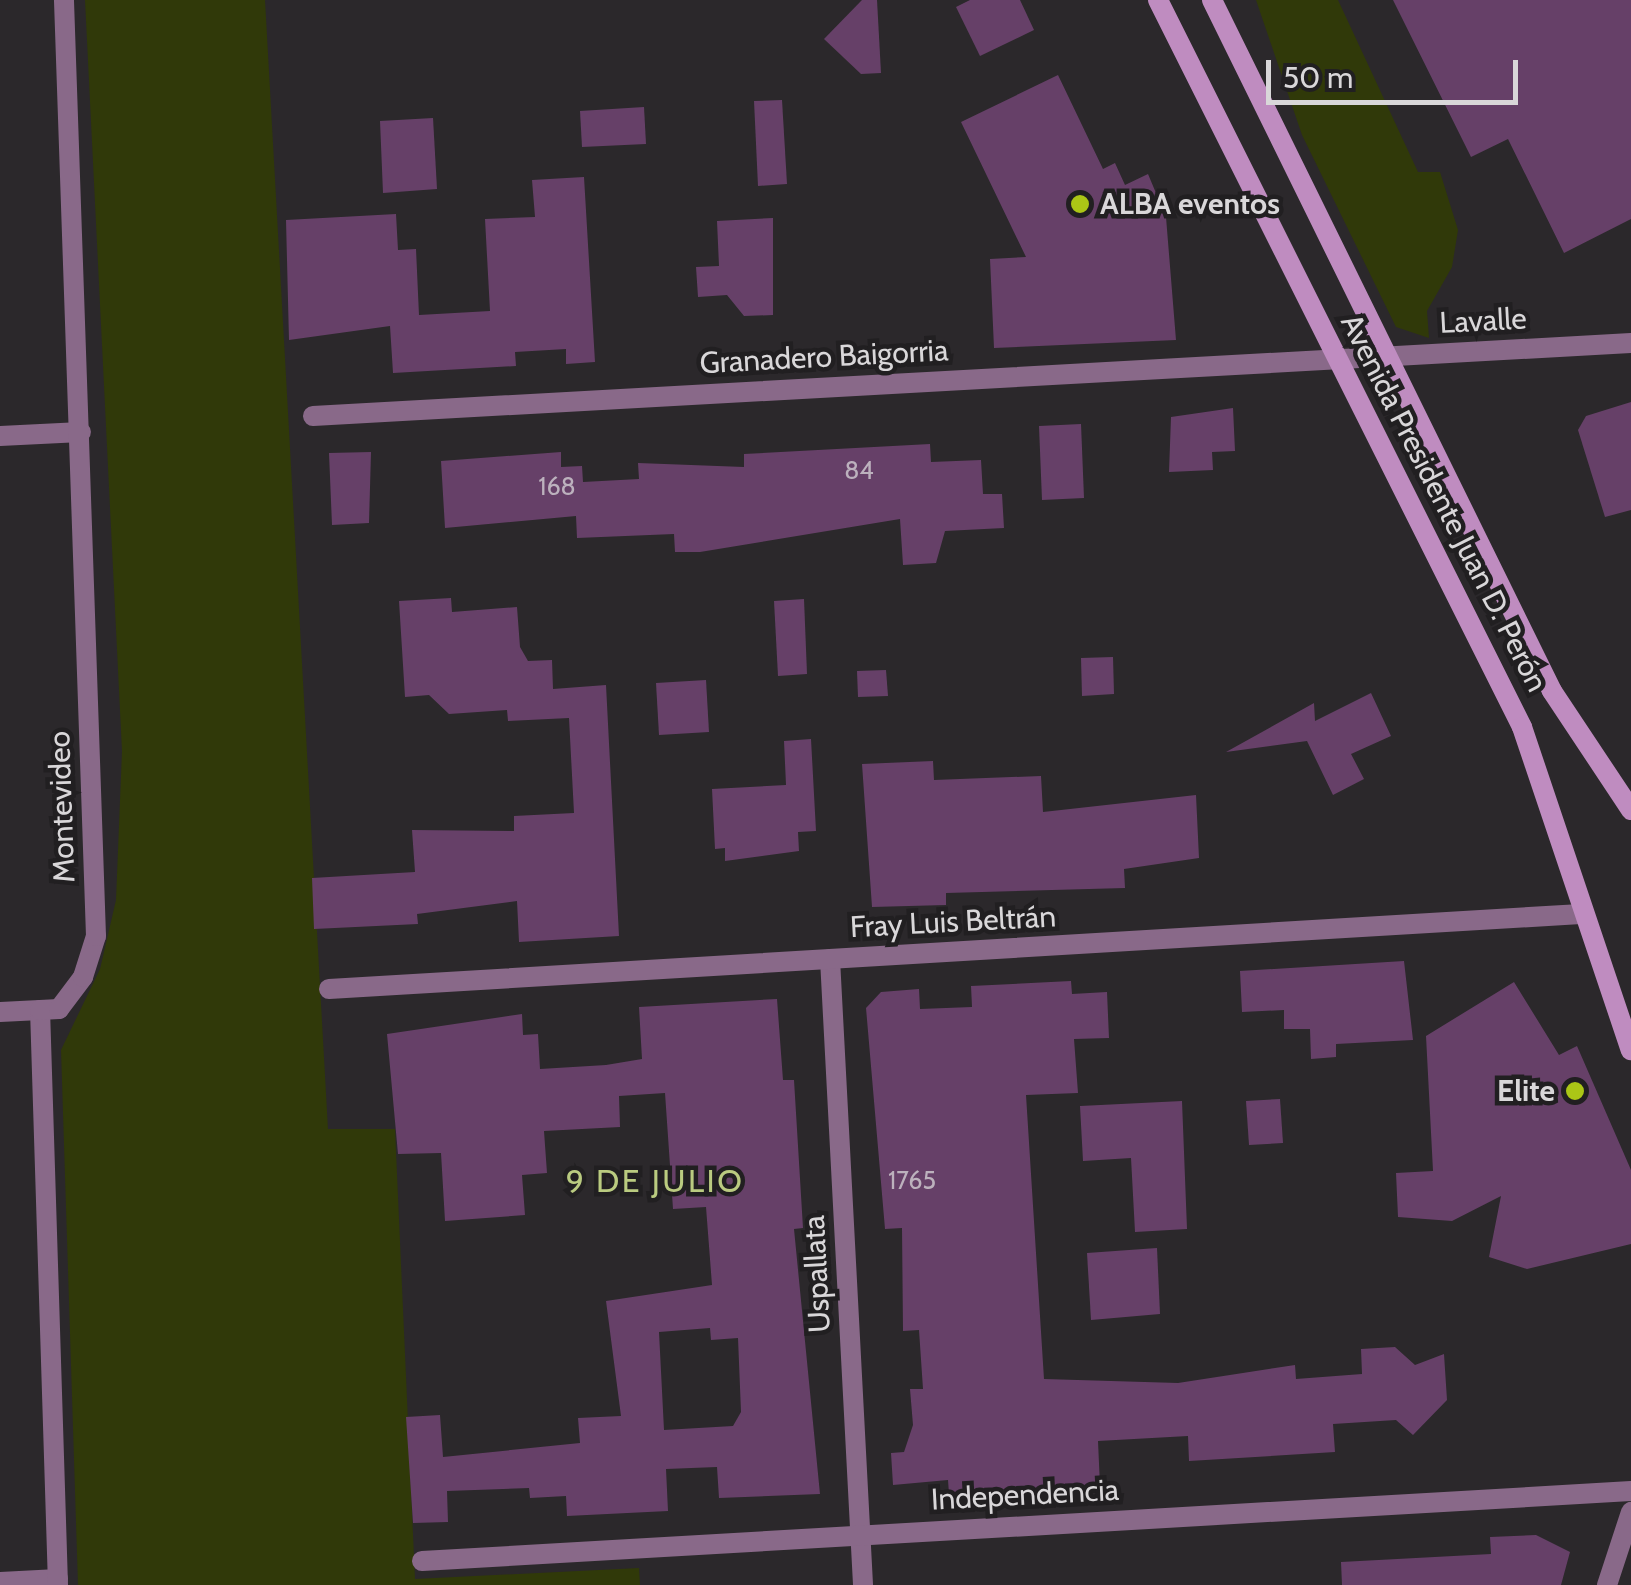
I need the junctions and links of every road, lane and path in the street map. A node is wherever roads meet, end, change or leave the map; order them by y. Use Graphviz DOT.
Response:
graph roads {
  1 [pos="64,0"];
  2 [pos="1158,0"];
  3 [pos="1212,0"];
  4 [pos="1631,342"];
  5 [pos="1391,356"];
  6 [pos="1338,358"];
  7 [pos="313,416"];
  8 [pos="81,432"];
  9 [pos="0,436"];
  10 [pos="1631,810"];
  11 [pos="1581,914"];
  12 [pos="830,959"];
  13 [pos="330,989"];
  14 [pos="40,1010"];
  15 [pos="0,1012"];
  16 [pos="1631,1050"];
  17 [pos="1631,1491"];
  18 [pos="1631,1512"];
  19 [pos="861,1535"];
  20 [pos="422,1560"];
  21 [pos="0,1582"];
  22 [pos="58,1582"];
  23 [pos="863,1585"];
  24 [pos="1607,1585"];
  1 -- 8 [label="street, Montevideo"];
  2 -- 6 [label="main road, Avenida Presidente Juan D. Perón"];
  3 -- 5 [label="main road, Avenida Presidente Juan D. Perón"];
  4 -- 5 [label="street, Lavalle"];
  5 -- 6 [label="street, Lavalle"];
  5 -- 10 [label="main road, Avenida Presidente Juan D. Perón"];
  6 -- 7 [label="street, Granadero Baigorria"];
  6 -- 11 [label="main road, Avenida Presidente Juan D. Perón"];
  8 -- 9 [label="street"];
  8 -- 14 [label="street, Montevideo"];
  11 -- 12 [label="street, Fray Luis Beltrán"];
  11 -- 16 [label="main road, Avenida Presidente Juan D. Perón"];
  12 -- 13 [label="street, Fray Luis Beltrán"];
  12 -- 19 [label="street, Uspallata"];
  14 -- 15 [label="street"];
  14 -- 22 [label="street"];
  17 -- 19 [label="street, Independencia"];
  18 -- 24 [label="street"];
  19 -- 20 [label="street, Independencia"];
  19 -- 23 [label="street, Uspallata"];
  21 -- 22 [label="street"];
}
